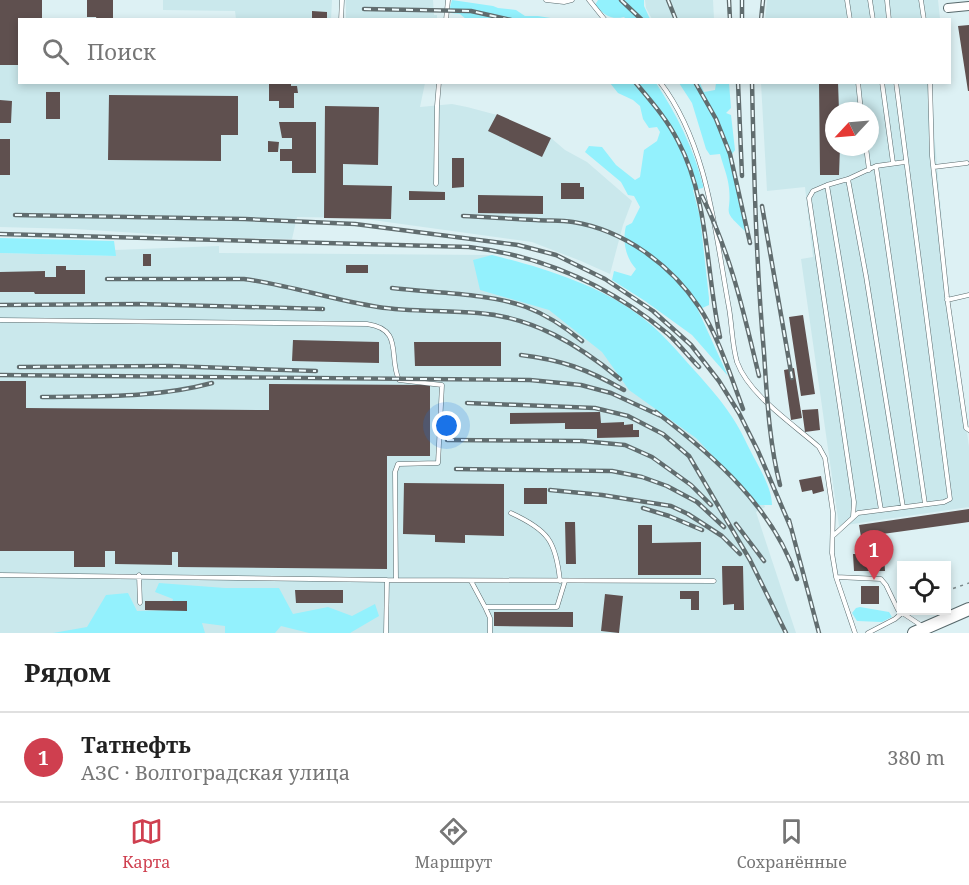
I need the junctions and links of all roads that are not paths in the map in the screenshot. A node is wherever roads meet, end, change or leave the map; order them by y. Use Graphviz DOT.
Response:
graph roads {
  1 [pos="342,0"];
  2 [pos="448,0"];
  3 [pos="546,0"];
  4 [pos="572,0"];
  5 [pos="589,0"];
  6 [pos="847,0"];
  7 [pos="870,0"];
  8 [pos="887,0"];
  9 [pos="921,0"];
  10 [pos="969,6"];
  11 [pos="948,8"];
  12 [pos="341,18"];
  13 [pos="446,18"];
  14 [pos="603,18"];
  15 [pos="850,18"];
  16 [pos="873,18"];
  17 [pos="889,18"];
  18 [pos="924,18"];
  19 [pos="440,84"];
  20 [pos="661,84"];
  21 [pos="858,84"];
  22 [pos="882,84"];
  23 [pos="896,84"];
  24 [pos="930,84"];
  25 [pos="860,102"];
  26 [pos="867,156"];
  27 [pos="905,162"];
  28 [pos="893,163"];
  29 [pos="967,164"];
  30 [pos="876,166"];
  31 [pos="934,167"];
  32 [pos="869,170"];
  33 [pos="848,179"];
  34 [pos="436,184"];
  35 [pos="827,185"];
  36 [pos="969,295"];
  37 [pos="947,300"];
  38 [pos="0,320"];
  39 [pos="969,430"];
  40 [pos="926,504"];
  41 [pos="903,507"];
  42 [pos="881,510"];
  43 [pos="512,513"];
  44 [pos="853,518"];
  45 [pos="834,535"];
  46 [pos="0,575"];
  47 [pos="140,576"];
  48 [pos="836,577"];
  49 [pos="387,580"];
  50 [pos="396,580"];
  51 [pos="471,581"];
  52 [pos="563,581"];
  53 [pos="714,581"];
  54 [pos="140,603"];
  55 [pos="485,607"];
  56 [pos="897,608"];
  57 [pos="969,609"];
  58 [pos="900,615"];
  59 [pos="904,615"];
  60 [pos="920,631"];
  61 [pos="386,633"];
  62 [pos="490,633"];
  63 [pos="855,633"];
  64 [pos="868,633"];
  1 -- 12 [label="lane"];
  2 -- 13 [label="lane"];
  3 -- 4 [label="lane"];
  5 -- 14 [label="lane"];
  6 -- 15 [label="lane"];
  7 -- 16 [label="lane"];
  8 -- 17 [label="lane"];
  9 -- 18 [label="lane"];
  10 -- 11 [label="street"];
  19 -- 34 [label="lane"];
  20 -- 45 [label="lane"];
  21 -- 25 [label="lane"];
  22 -- 28 [label="lane"];
  23 -- 27 [label="lane"];
  24 -- 31 [label="lane"];
  26 -- 32 [label="lane"];
  27 -- 28 [label="lane"];
  27 -- 40 [label="lane"];
  28 -- 30 [label="lane"];
  29 -- 31 [label="lane"];
  30 -- 32 [label="lane"];
  30 -- 40 [label="lane"];
  31 -- 37 [label="lane"];
  32 -- 33 [label="lane"];
  33 -- 35 [label="lane"];
  33 -- 41 [label="lane"];
  35 -- 42 [label="lane"];
  35 -- 44 [label="lane"];
  36 -- 37 [label="lane"];
  37 -- 39 [label="lane"];
  38 -- 50 [label="lane"];
  40 -- 41 [label="lane"];
  41 -- 42 [label="lane"];
  42 -- 44 [label="lane"];
  43 -- 52 [label="lane"];
  44 -- 45 [label="lane"];
  45 -- 48 [label="lane"];
  46 -- 47 [label="lane"];
  47 -- 49 [label="lane"];
  47 -- 54 [label="lane"];
  48 -- 56 [label="lane"];
  48 -- 63 [label="lane"];
  49 -- 50 [label="lane"];
  49 -- 61 [label="lane"];
  50 -- 51 [label="lane"];
  51 -- 52 [label="lane"];
  51 -- 55 [label="lane"];
  52 -- 53 [label="lane"];
  52 -- 55 [label="lane"];
  55 -- 62 [label="lane"];
  57 -- 60 [label="main road"];
  58 -- 64 [label="lane"];
  59 -- 60 [label="lane"];
}
